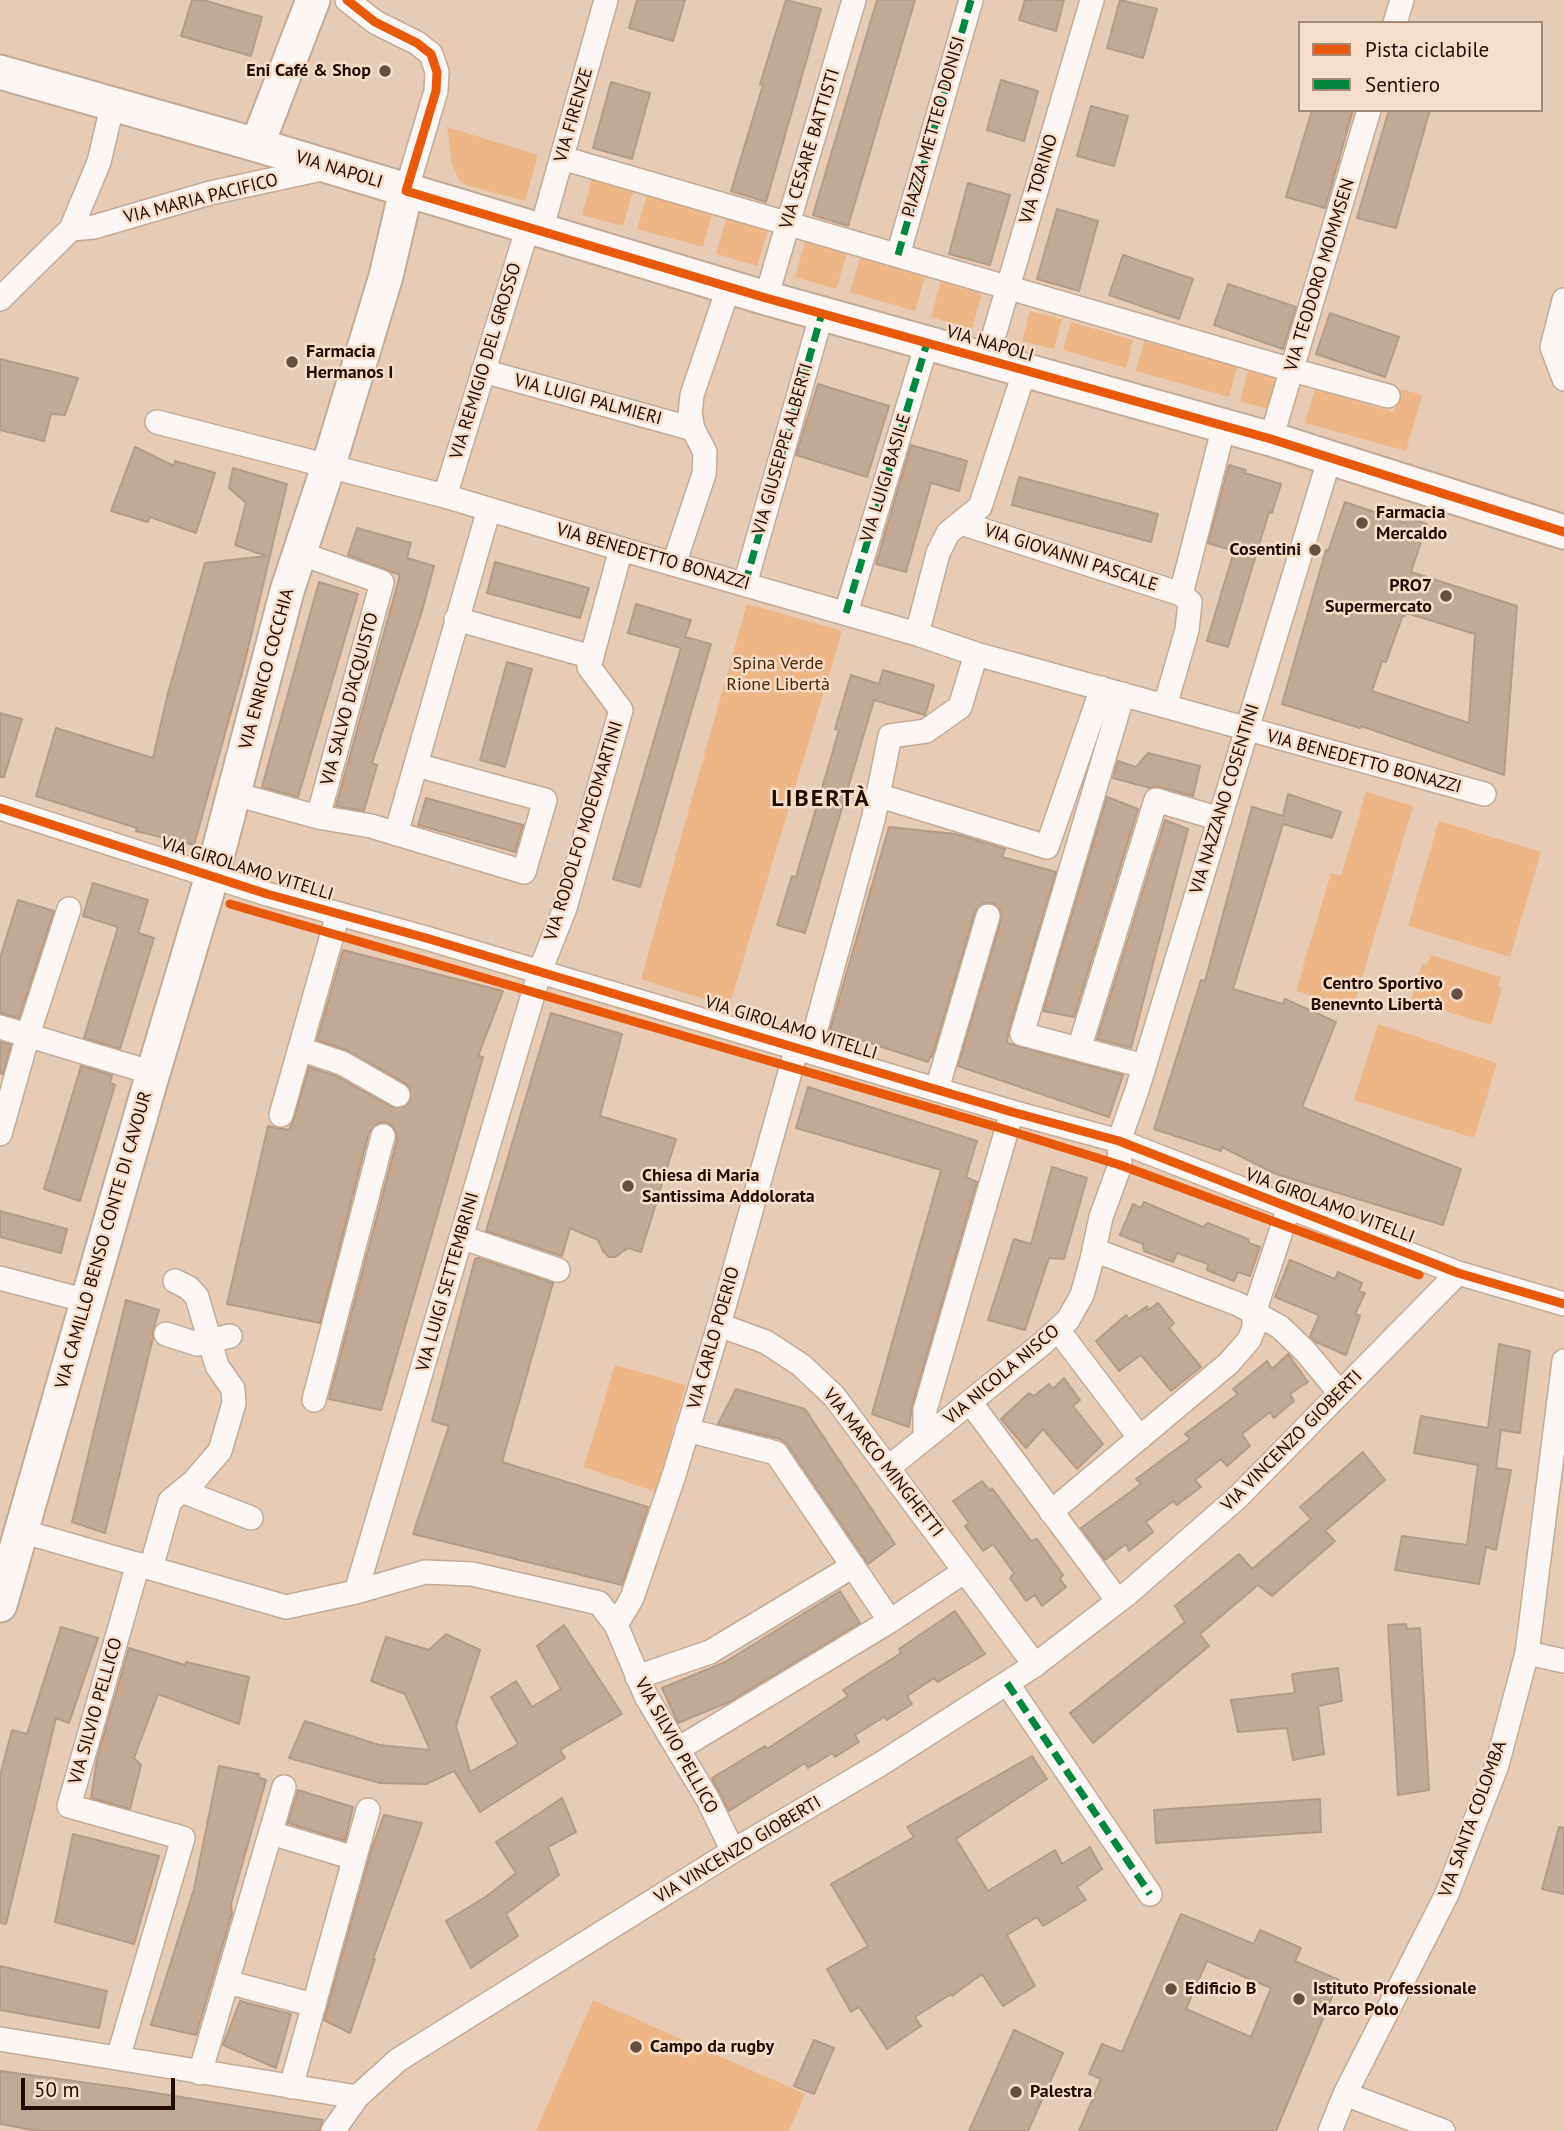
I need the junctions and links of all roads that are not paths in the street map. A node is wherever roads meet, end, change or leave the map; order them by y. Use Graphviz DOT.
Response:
graph roads {
  1 [pos="313,0"];
  2 [pos="346,0"];
  3 [pos="606,0"];
  4 [pos="854,0"];
  5 [pos="971,0"];
  6 [pos="1092,0"];
  7 [pos="1402,0"];
  8 [pos="1396,21"];
  9 [pos="0,72"];
  10 [pos="113,103"];
  11 [pos="1368,112"];
  12 [pos="257,145"];
  13 [pos="562,158"];
  14 [pos="330,167"];
  15 [pos="406,191"];
  16 [pos="788,223"];
  17 [pos="71,229"];
  18 [pos="534,229"];
  19 [pos="898,255"];
  20 [pos="729,286"];
  21 [pos="1007,287"];
  22 [pos="766,298"];
  23 [pos="0,299"];
  24 [pos="1564,300"];
  25 [pos="822,313"];
  26 [pos="927,342"];
  27 [pos="987,359"];
  28 [pos="1025,370"];
  29 [pos="1292,370"];
  30 [pos="483,371"];
  31 [pos="1564,379"];
  32 [pos="1388,396"];
  33 [pos="157,422"];
  34 [pos="1224,426"];
  35 [pos="693,429"];
  36 [pos="1272,439"];
  37 [pos="1330,457"];
  38 [pos="329,464"];
  39 [pos="445,495"];
  40 [pos="489,509"];
  41 [pos="961,523"];
  42 [pos="1564,532"];
  43 [pos="621,549"];
  44 [pos="299,553"];
  45 [pos="674,564"];
  46 [pos="745,584"];
  47 [pos="1181,594"];
  48 [pos="846,613"];
  49 [pos="456,619"];
  50 [pos="917,634"];
  51 [pos="976,654"];
  52 [pos="592,657"];
  53 [pos="1112,691"];
  54 [pos="1166,706"];
  55 [pos="1246,730"];
  56 [pos="416,765"];
  57 [pos="235,794"];
  58 [pos="1484,794"];
  59 [pos="877,795"];
  60 [pos="0,808"];
  61 [pos="318,817"];
  62 [pos="1220,819"];
  63 [pos="396,834"];
  64 [pos="212,876"];
  65 [pos="69,909"];
  66 [pos="338,914"];
  67 [pos="988,916"];
  68 [pos="540,971"];
  69 [pos="0,1027"];
  70 [pos="28,1035"];
  71 [pos="804,1048"];
  72 [pos="300,1049"];
  73 [pos="1079,1049"];
  74 [pos="1144,1066"];
  75 [pos="152,1073"];
  76 [pos="937,1089"];
  77 [pos="398,1095"];
  78 [pos="1012,1112"];
  79 [pos="281,1115"];
  80 [pos="0,1134"];
  81 [pos="383,1136"];
  82 [pos="1119,1141"];
  83 [pos="1289,1207"];
  84 [pos="461,1237"];
  85 [pos="1094,1250"];
  86 [pos="558,1270"];
  87 [pos="1458,1273"];
  88 [pos="0,1278"];
  89 [pos="175,1281"];
  90 [pos="87,1301"];
  91 [pos="1564,1304"];
  92 [pos="1254,1313"];
  93 [pos="719,1325"];
  94 [pos="1058,1330"];
  95 [pos="166,1334"];
  96 [pos="220,1337"];
  97 [pos="1564,1361"];
  98 [pos="1340,1393"];
  99 [pos="314,1400"];
  100 [pos="970,1402"];
  101 [pos="687,1430"];
  102 [pos="925,1438"];
  103 [pos="1140,1438"];
  104 [pos="888,1468"];
  105 [pos="182,1491"];
  106 [pos="1051,1512"];
  107 [pos="251,1518"];
  108 [pos="20,1531"];
  109 [pos="144,1566"];
  110 [pos="853,1566"];
  111 [pos="965,1571"];
  112 [pos="356,1592"];
  113 [pos="1118,1601"];
  114 [pos="0,1605"];
  115 [pos="890,1621"];
  116 [pos="616,1625"];
  117 [pos="1527,1653"];
  118 [pos="1564,1661"];
  119 [pos="1035,1665"];
  120 [pos="638,1677"];
  121 [pos="1007,1683"];
  122 [pos="678,1749"];
  123 [pos="284,1787"];
  124 [pos="368,1810"];
  125 [pos="271,1833"];
  126 [pos="733,1851"];
  127 [pos="354,1858"];
  128 [pos="1150,1894"];
  129 [pos="227,1982"];
  130 [pos="314,2005"];
  131 [pos="0,2039"];
  132 [pos="118,2058"];
  133 [pos="200,2073"];
  134 [pos="291,2087"];
  135 [pos="1345,2094"];
  136 [pos="357,2097"];
  137 [pos="333,2131"];
  138 [pos="1330,2131"];
  139 [pos="1443,2131"];
  1 -- 12 [label="main road"];
  2 -- 15 [label="street"];
  3 -- 13 [label="street, VIA FIRENZE"];
  4 -- 16 [label="street, VIA CESARE BATTISTI"];
  5 -- 19 [label="street, PIAZZA METTEO DONISI"];
  6 -- 21 [label="street, VIA TORINO"];
  7 -- 8 [label="street"];
  9 -- 10 [label="main road, VIA NAPOLI"];
  10 -- 12 [label="main road, VIA NAPOLI"];
  10 -- 17 [label="street"];
  11 -- 29 [label="street, VIA TEODORO MOMMSEN"];
  12 -- 14 [label="main road, VIA NAPOLI"];
  13 -- 16 [label="street"];
  13 -- 18 [label="street, VIA FIRENZE"];
  14 -- 15 [label="main road, VIA NAPOLI"];
  14 -- 17 [label="street, VIA MARIA PACIFICO"];
  15 -- 18 [label="main road, VIA NAPOLI"];
  15 -- 38 [label="main road, VIA ENRICO COCCHIA"];
  16 -- 19 [label="street"];
  16 -- 22 [label="street, VIA CESARE BATTISTI"];
  17 -- 23 [label="street"];
  18 -- 20 [label="main road, VIA NAPOLI"];
  18 -- 30 [label="street, VIA REMIGIO DEL GROSSO"];
  19 -- 21 [label="street"];
  20 -- 22 [label="main road, VIA NAPOLI"];
  20 -- 35 [label="street"];
  21 -- 27 [label="street, VIA TORINO"];
  21 -- 29 [label="street"];
  22 -- 25 [label="main road, VIA NAPOLI"];
  24 -- 31 [label="street"];
  25 -- 26 [label="main road, VIA NAPOLI"];
  25 -- 46 [label="street, VIA GIUSEPPE ALBERTI"];
  26 -- 27 [label="main road, VIA NAPOLI"];
  26 -- 48 [label="street, VIA LUIGI BASILE"];
  27 -- 28 [label="main road, VIA NAPOLI"];
  28 -- 34 [label="main road, VIA NAPOLI"];
  28 -- 41 [label="street"];
  29 -- 32 [label="street"];
  29 -- 36 [label="street, VIA TEODORO MOMMSEN"];
  30 -- 35 [label="street, VIA LUIGI PALMIERI"];
  30 -- 39 [label="street, VIA REMIGIO DEL GROSSO"];
  33 -- 38 [label="street"];
  34 -- 36 [label="main road, VIA NAPOLI"];
  34 -- 47 [label="street"];
  35 -- 45 [label="street"];
  36 -- 37 [label="main road, VIA NAPOLI"];
  37 -- 42 [label="main road, VIA NAPOLI"];
  37 -- 55 [label="street, VIA NAZZANO COSENTINI"];
  38 -- 39 [label="street, VIA BENEDETTO BONAZZI"];
  38 -- 44 [label="main road, VIA ENRICO COCCHIA"];
  39 -- 40 [label="street, VIA BENEDETTO BONAZZI"];
  40 -- 43 [label="street, VIA BENEDETTO BONAZZI"];
  40 -- 49 [label="street"];
  41 -- 47 [label="street, VIA GIOVANNI PASCALE"];
  41 -- 50 [label="street"];
  43 -- 45 [label="street, VIA BENEDETTO BONAZZI"];
  43 -- 52 [label="street"];
  44 -- 57 [label="main road, VIA ENRICO COCCHIA"];
  44 -- 61 [label="street, VIA SALVO D'ACQUISTO"];
  45 -- 46 [label="street, VIA BENEDETTO BONAZZI"];
  46 -- 48 [label="street, VIA BENEDETTO BONAZZI"];
  47 -- 54 [label="street"];
  48 -- 50 [label="street, VIA BENEDETTO BONAZZI"];
  49 -- 52 [label="street"];
  49 -- 56 [label="street"];
  50 -- 51 [label="street, VIA BENEDETTO BONAZZI"];
  51 -- 53 [label="street, VIA BENEDETTO BONAZZI"];
  51 -- 59 [label="street"];
  52 -- 68 [label="street, VIA RODOLFO MOEOMARTINI"];
  53 -- 54 [label="street, VIA BENEDETTO BONAZZI"];
  53 -- 59 [label="street"];
  53 -- 73 [label="street"];
  54 -- 55 [label="street, VIA BENEDETTO BONAZZI"];
  55 -- 58 [label="street, VIA BENEDETTO BONAZZI"];
  55 -- 62 [label="street, VIA NAZZANO COSENTINI"];
  56 -- 63 [label="street"];
  56 -- 63 [label="street"];
  57 -- 61 [label="street"];
  57 -- 64 [label="main road, VIA ENRICO COCCHIA"];
  59 -- 71 [label="street, VIA GIROLAMO VITELLI"];
  60 -- 64 [label="street, VIA GIROLAMO VITELLI"];
  61 -- 63 [label="street"];
  62 -- 73 [label="street"];
  62 -- 74 [label="street, VIA NAZZANO COSENTINI"];
  64 -- 66 [label="street, VIA GIROLAMO VITELLI"];
  64 -- 75 [label="main road, VIA CAMILLO BENSO CONTE DI CAVOUR"];
  65 -- 70 [label="street"];
  66 -- 68 [label="street, VIA GIROLAMO VITELLI"];
  66 -- 72 [label="street, VIA GIROLAMO VITELLI"];
  67 -- 76 [label="street"];
  68 -- 71 [label="street, VIA GIROLAMO VITELLI"];
  68 -- 84 [label="street, VIA LUIGI SETTEMBRINI"];
  69 -- 70 [label="street"];
  70 -- 75 [label="street"];
  70 -- 80 [label="street"];
  71 -- 76 [label="street, VIA GIROLAMO VITELLI"];
  71 -- 93 [label="street, VIA CARLO POERIO"];
  72 -- 77 [label="street"];
  72 -- 79 [label="street, VIA GIROLAMO VITELLI"];
  73 -- 74 [label="street"];
  74 -- 82 [label="street, VIA NAZZANO COSENTINI"];
  75 -- 90 [label="main road, VIA CAMILLO BENSO CONTE DI CAVOUR"];
  76 -- 78 [label="street, VIA GIROLAMO VITELLI"];
  78 -- 82 [label="street, VIA GIROLAMO VITELLI"];
  78 -- 102 [label="street"];
  81 -- 99 [label="street"];
  82 -- 83 [label="street, VIA GIROLAMO VITELLI"];
  82 -- 85 [label="street, VIA NICOLA NISCO"];
  83 -- 87 [label="street, VIA GIROLAMO VITELLI"];
  83 -- 92 [label="street"];
  84 -- 86 [label="street"];
  84 -- 112 [label="street, VIA LUIGI SETTEMBRINI"];
  85 -- 92 [label="street"];
  85 -- 94 [label="street, VIA NICOLA NISCO"];
  87 -- 91 [label="street, VIA GIROLAMO VITELLI"];
  87 -- 98 [label="street, VIA VINCENZO GIOBERTI"];
  88 -- 90 [label="street"];
  89 -- 96 [label="street, VIA SILVIO PELLICO"];
  90 -- 108 [label="main road, VIA CAMILLO BENSO CONTE DI CAVOUR"];
  92 -- 98 [label="street"];
  92 -- 103 [label="street"];
  93 -- 101 [label="street, VIA CARLO POERIO"];
  93 -- 104 [label="street, VIA MARCO MINGHETTI"];
  94 -- 100 [label="street, VIA NICOLA NISCO"];
  94 -- 103 [label="street"];
  95 -- 96 [label="street"];
  96 -- 105 [label="street, VIA SILVIO PELLICO"];
  97 -- 117 [label="street, VIA SANTA COLOMBA"];
  98 -- 113 [label="street, VIA VINCENZO GIOBERTI"];
  100 -- 102 [label="street, VIA NICOLA NISCO"];
  100 -- 106 [label="street"];
  101 -- 110 [label="street"];
  101 -- 116 [label="street, VIA CARLO POERIO"];
  102 -- 104 [label="street, VIA NICOLA NISCO"];
  103 -- 106 [label="street"];
  104 -- 111 [label="street, VIA MARCO MINGHETTI"];
  105 -- 107 [label="street"];
  105 -- 109 [label="street, VIA SILVIO PELLICO"];
  106 -- 113 [label="street"];
  108 -- 109 [label="street, VIA SILVIO PELLICO"];
  108 -- 114 [label="main road, VIA CAMILLO BENSO CONTE DI CAVOUR"];
  109 -- 112 [label="street, VIA SILVIO PELLICO"];
  109 -- 132 [label="street, VIA SILVIO PELLICO"];
  110 -- 115 [label="street"];
  110 -- 120 [label="street"];
  111 -- 115 [label="street"];
  111 -- 119 [label="street, VIA MARCO MINGHETTI"];
  112 -- 116 [label="street, VIA SILVIO PELLICO"];
  113 -- 119 [label="street, VIA VINCENZO GIOBERTI"];
  115 -- 122 [label="street"];
  116 -- 120 [label="street, VIA SILVIO PELLICO"];
  117 -- 118 [label="street"];
  117 -- 135 [label="street, VIA SANTA COLOMBA"];
  119 -- 121 [label="street, VIA VINCENZO GIOBERTI"];
  120 -- 122 [label="street, VIA SILVIO PELLICO"];
  121 -- 126 [label="street, VIA VINCENZO GIOBERTI"];
  121 -- 128 [label="street"];
  122 -- 126 [label="street, VIA SILVIO PELLICO"];
  123 -- 125 [label="street"];
  124 -- 127 [label="street"];
  125 -- 127 [label="street"];
  125 -- 129 [label="street"];
  126 -- 136 [label="street, VIA VINCENZO GIOBERTI"];
  127 -- 130 [label="street"];
  129 -- 130 [label="street"];
  129 -- 133 [label="street"];
  130 -- 134 [label="street"];
  131 -- 132 [label="street"];
  132 -- 133 [label="street"];
  133 -- 134 [label="street"];
  134 -- 136 [label="street"];
  135 -- 138 [label="street, VIA SANTA COLOMBA"];
  135 -- 139 [label="street"];
  136 -- 137 [label="street, VIA VINCENZO GIOBERTI"];
}
